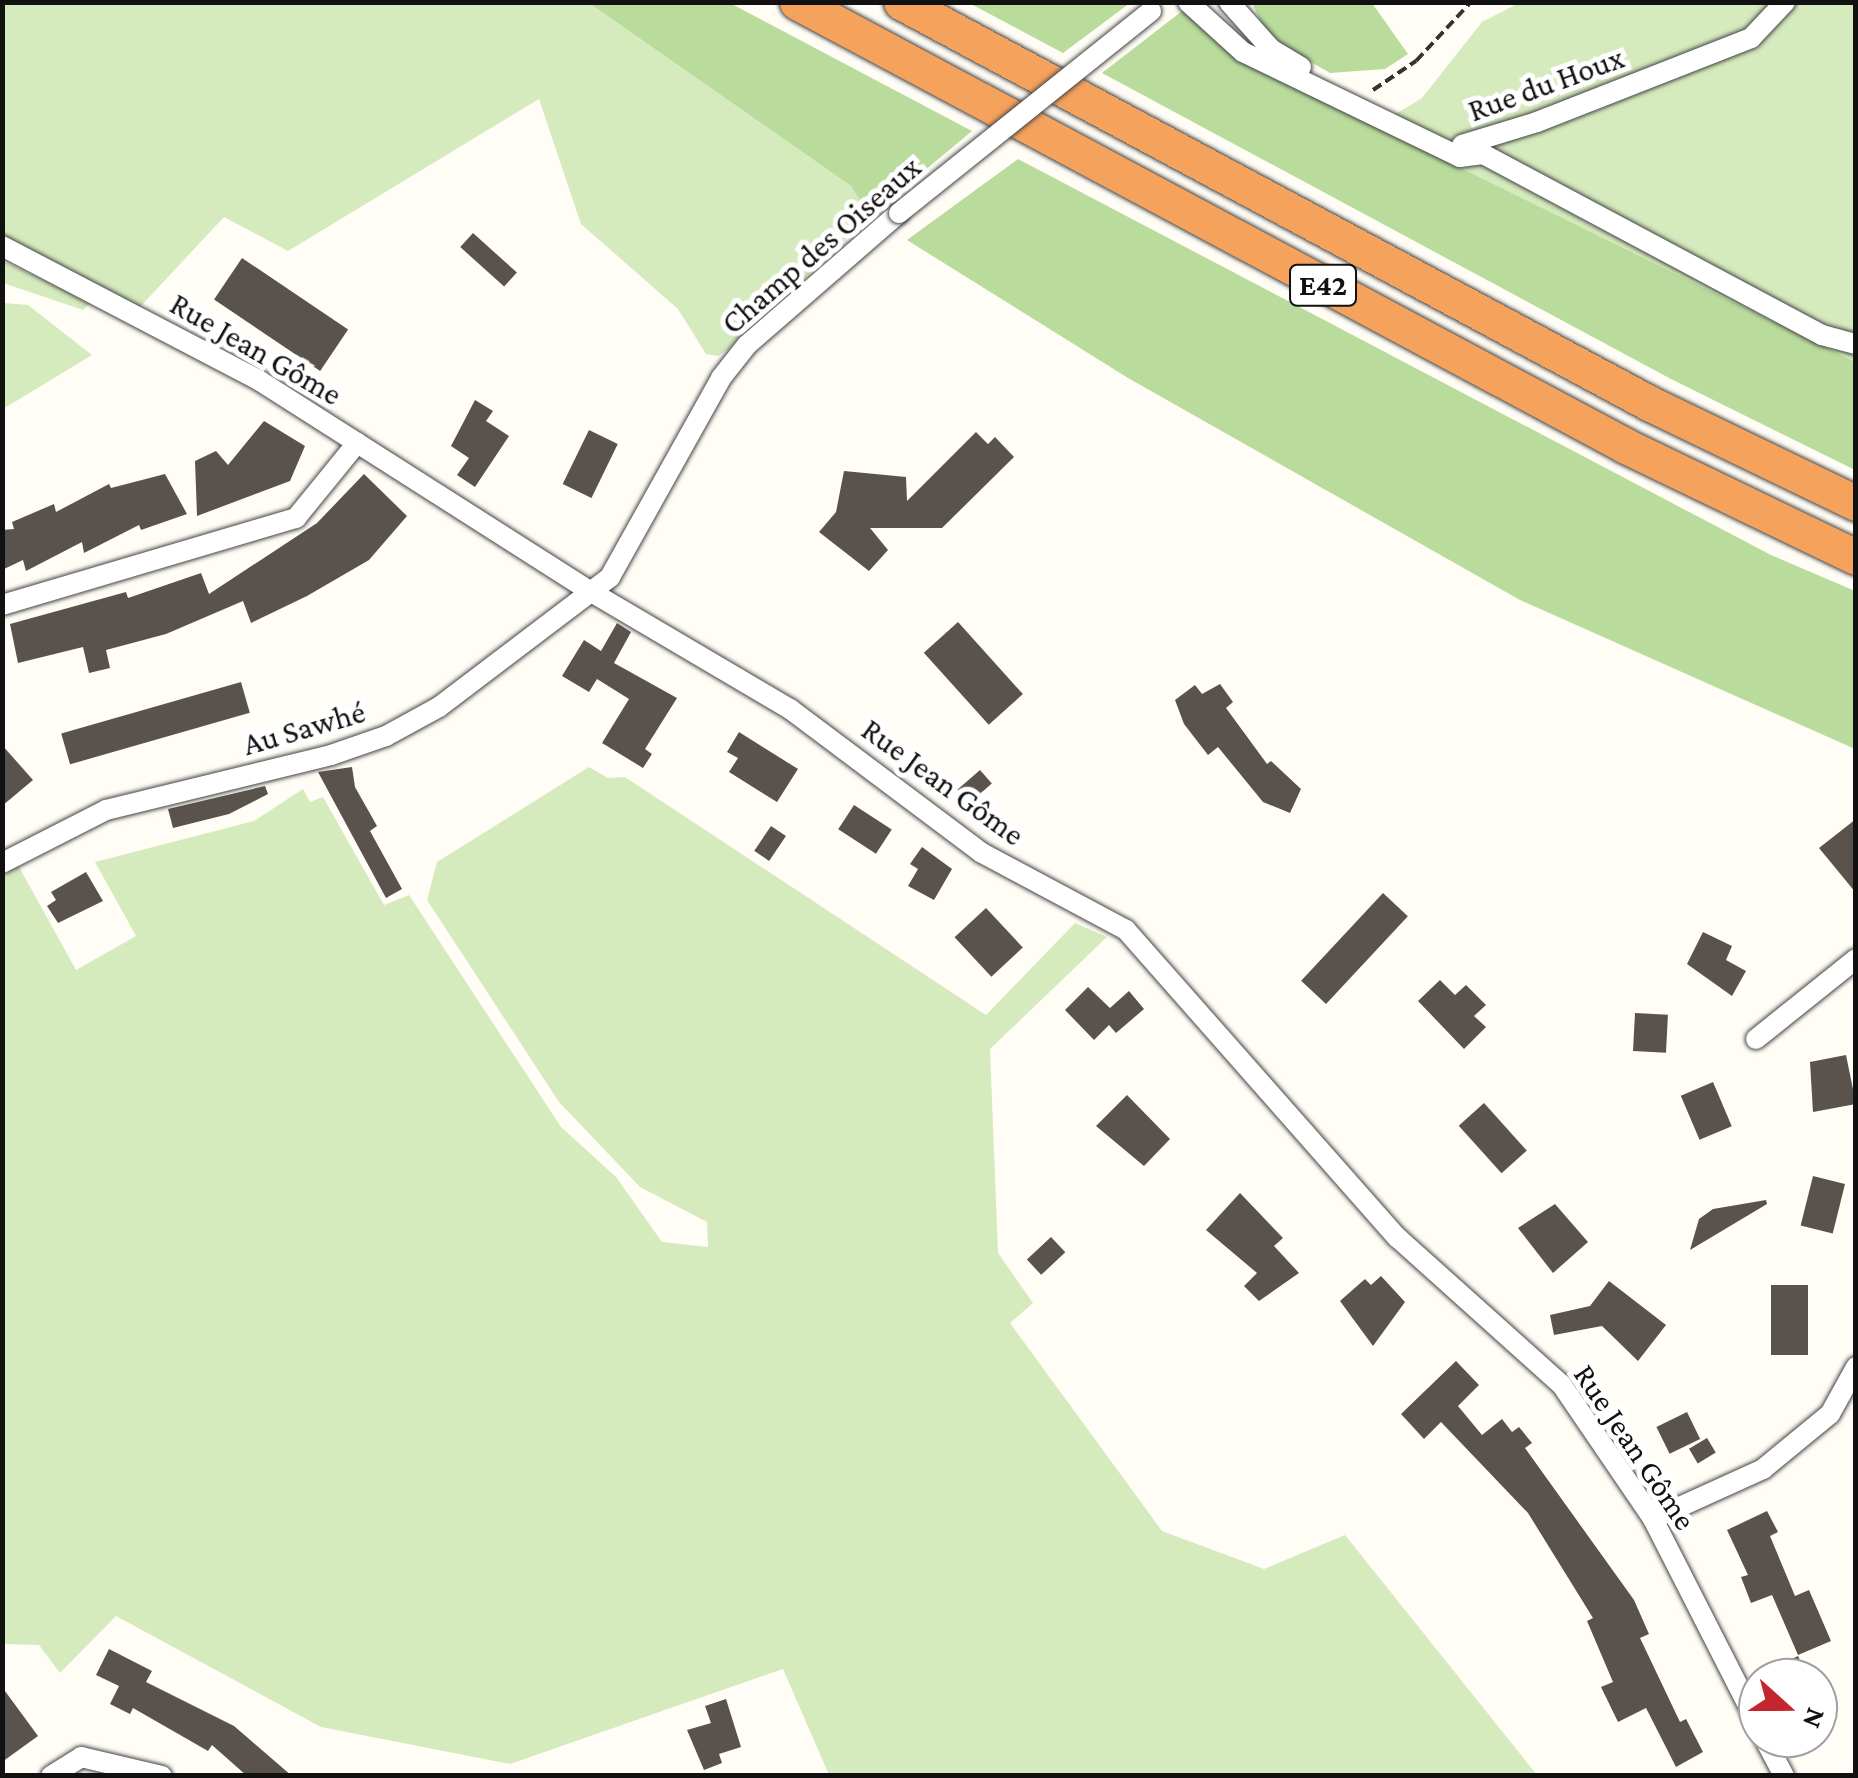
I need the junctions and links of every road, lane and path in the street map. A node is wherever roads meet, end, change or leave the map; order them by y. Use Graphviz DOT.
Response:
graph roads {
  1 [pos="797,2"];
  2 [pos="901,2"];
  3 [pos="1188,2"];
  4 [pos="1228,2"];
  5 [pos="1472,2"];
  6 [pos="1785,2"];
  7 [pos="1156,7"];
  8 [pos="1361,99"];
  9 [pos="2,246"];
  10 [pos="1856,344"];
  11 [pos="358,443"];
  12 [pos="1856,504"];
  13 [pos="1856,557"];
  14 [pos="593,594"];
  15 [pos="2,605"];
  16 [pos="2,863"];
  17 [pos="1856,958"];
  18 [pos="1756,1039"];
  19 [pos="1856,1368"];
  20 [pos="1653,1519"];
  21 [pos="1738,1686"];
  22 [pos="50,1776"];
  23 [pos="162,1776"];
  1 -- 13 [label="highway, E42"];
  2 -- 12 [label="highway, E42"];
  3 -- 10 [label="street"];
  4 -- 8 [label="street, Rue du Houx"];
  5 -- 8 [label="path"];
  6 -- 8 [label="street, Rue du Houx"];
  7 -- 14 [label="street, Champ des Oiseaux, bridge"];
  9 -- 11 [label="street, Rue Jean Gôme"];
  11 -- 14 [label="street, Rue Jean Gôme"];
  11 -- 15 [label="street"];
  14 -- 16 [label="street, Au Sawhé"];
  14 -- 20 [label="street, Rue Jean Gôme"];
  17 -- 18 [label="street"];
  19 -- 20 [label="street"];
  20 -- 21 [label="street, Rue Jean Gôme"];
  22 -- 23 [label="street"];
}
